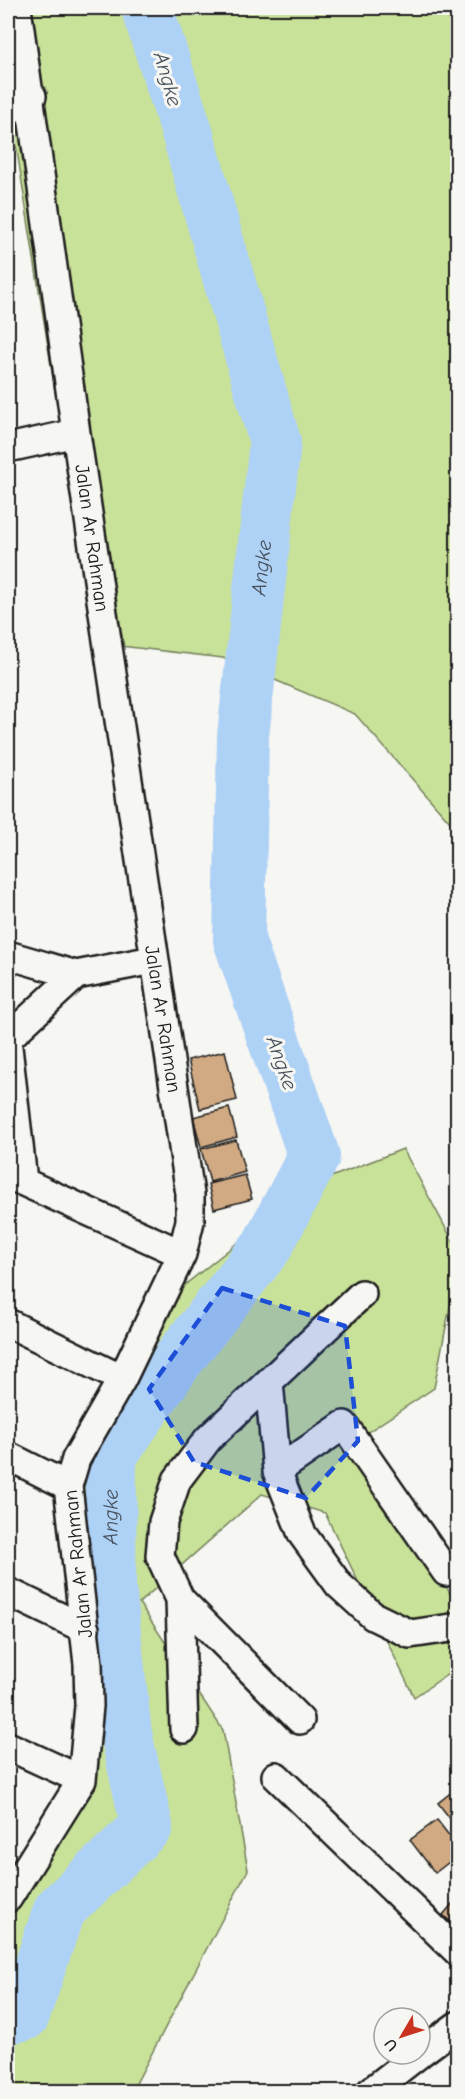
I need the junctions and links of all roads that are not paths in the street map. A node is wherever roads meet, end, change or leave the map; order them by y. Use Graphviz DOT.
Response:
graph roads {
  1 [pos="18,8"];
  2 [pos="32,96"];
  3 [pos="8,111"];
  4 [pos="76,433"];
  5 [pos="8,448"];
  6 [pos="8,955"];
  7 [pos="153,960"];
  8 [pos="76,975"];
  9 [pos="8,1038"];
  10 [pos="8,1047"];
  11 [pos="15,1178"];
  12 [pos="182,1254"];
  13 [pos="362,1294"];
  14 [pos="8,1323"];
  15 [pos="122,1379"];
  16 [pos="269,1382"];
  17 [pos="8,1456"];
  18 [pos="277,1471"];
  19 [pos="68,1486"];
  20 [pos="446,1572"];
  21 [pos="8,1592"];
  22 [pos="180,1599"];
  23 [pos="458,1627"];
  24 [pos="85,1629"];
  25 [pos="300,1720"];
  26 [pos="184,1729"];
  27 [pos="8,1746"];
  28 [pos="276,1776"];
  29 [pos="82,1780"];
  30 [pos="8,1898"];
  31 [pos="458,1952"];
  32 [pos="458,2025"];
  33 [pos="432,2045"];
  34 [pos="404,2066"];
  35 [pos="370,2091"];
  1 -- 2 [label="street, Jalan Ar Rahman"];
  2 -- 3 [label="street"];
  2 -- 4 [label="street, Jalan Ar Rahman"];
  4 -- 5 [label="street"];
  4 -- 7 [label="street, Jalan Ar Rahman"];
  6 -- 8 [label="street"];
  7 -- 8 [label="street"];
  7 -- 12 [label="street, Jalan Ar Rahman"];
  8 -- 9 [label="street"];
  10 -- 11 [label="street"];
  11 -- 12 [label="street"];
  12 -- 15 [label="street, Jalan Ar Rahman"];
  13 -- 16 [label="street"];
  14 -- 15 [label="street"];
  15 -- 19 [label="street, Jalan Ar Rahman"];
  16 -- 18 [label="street"];
  16 -- 22 [label="street"];
  17 -- 19 [label="street"];
  18 -- 20 [label="street"];
  18 -- 23 [label="street"];
  19 -- 24 [label="street, Jalan Ar Rahman"];
  21 -- 24 [label="street"];
  22 -- 25 [label="street"];
  22 -- 26 [label="street"];
  24 -- 29 [label="street, Jalan Ar Rahman"];
  27 -- 29 [label="street"];
  28 -- 31 [label="street"];
  29 -- 30 [label="street, Jalan Ar Rahman"];
  32 -- 33 [label="street"];
  34 -- 35 [label="street"];
}
